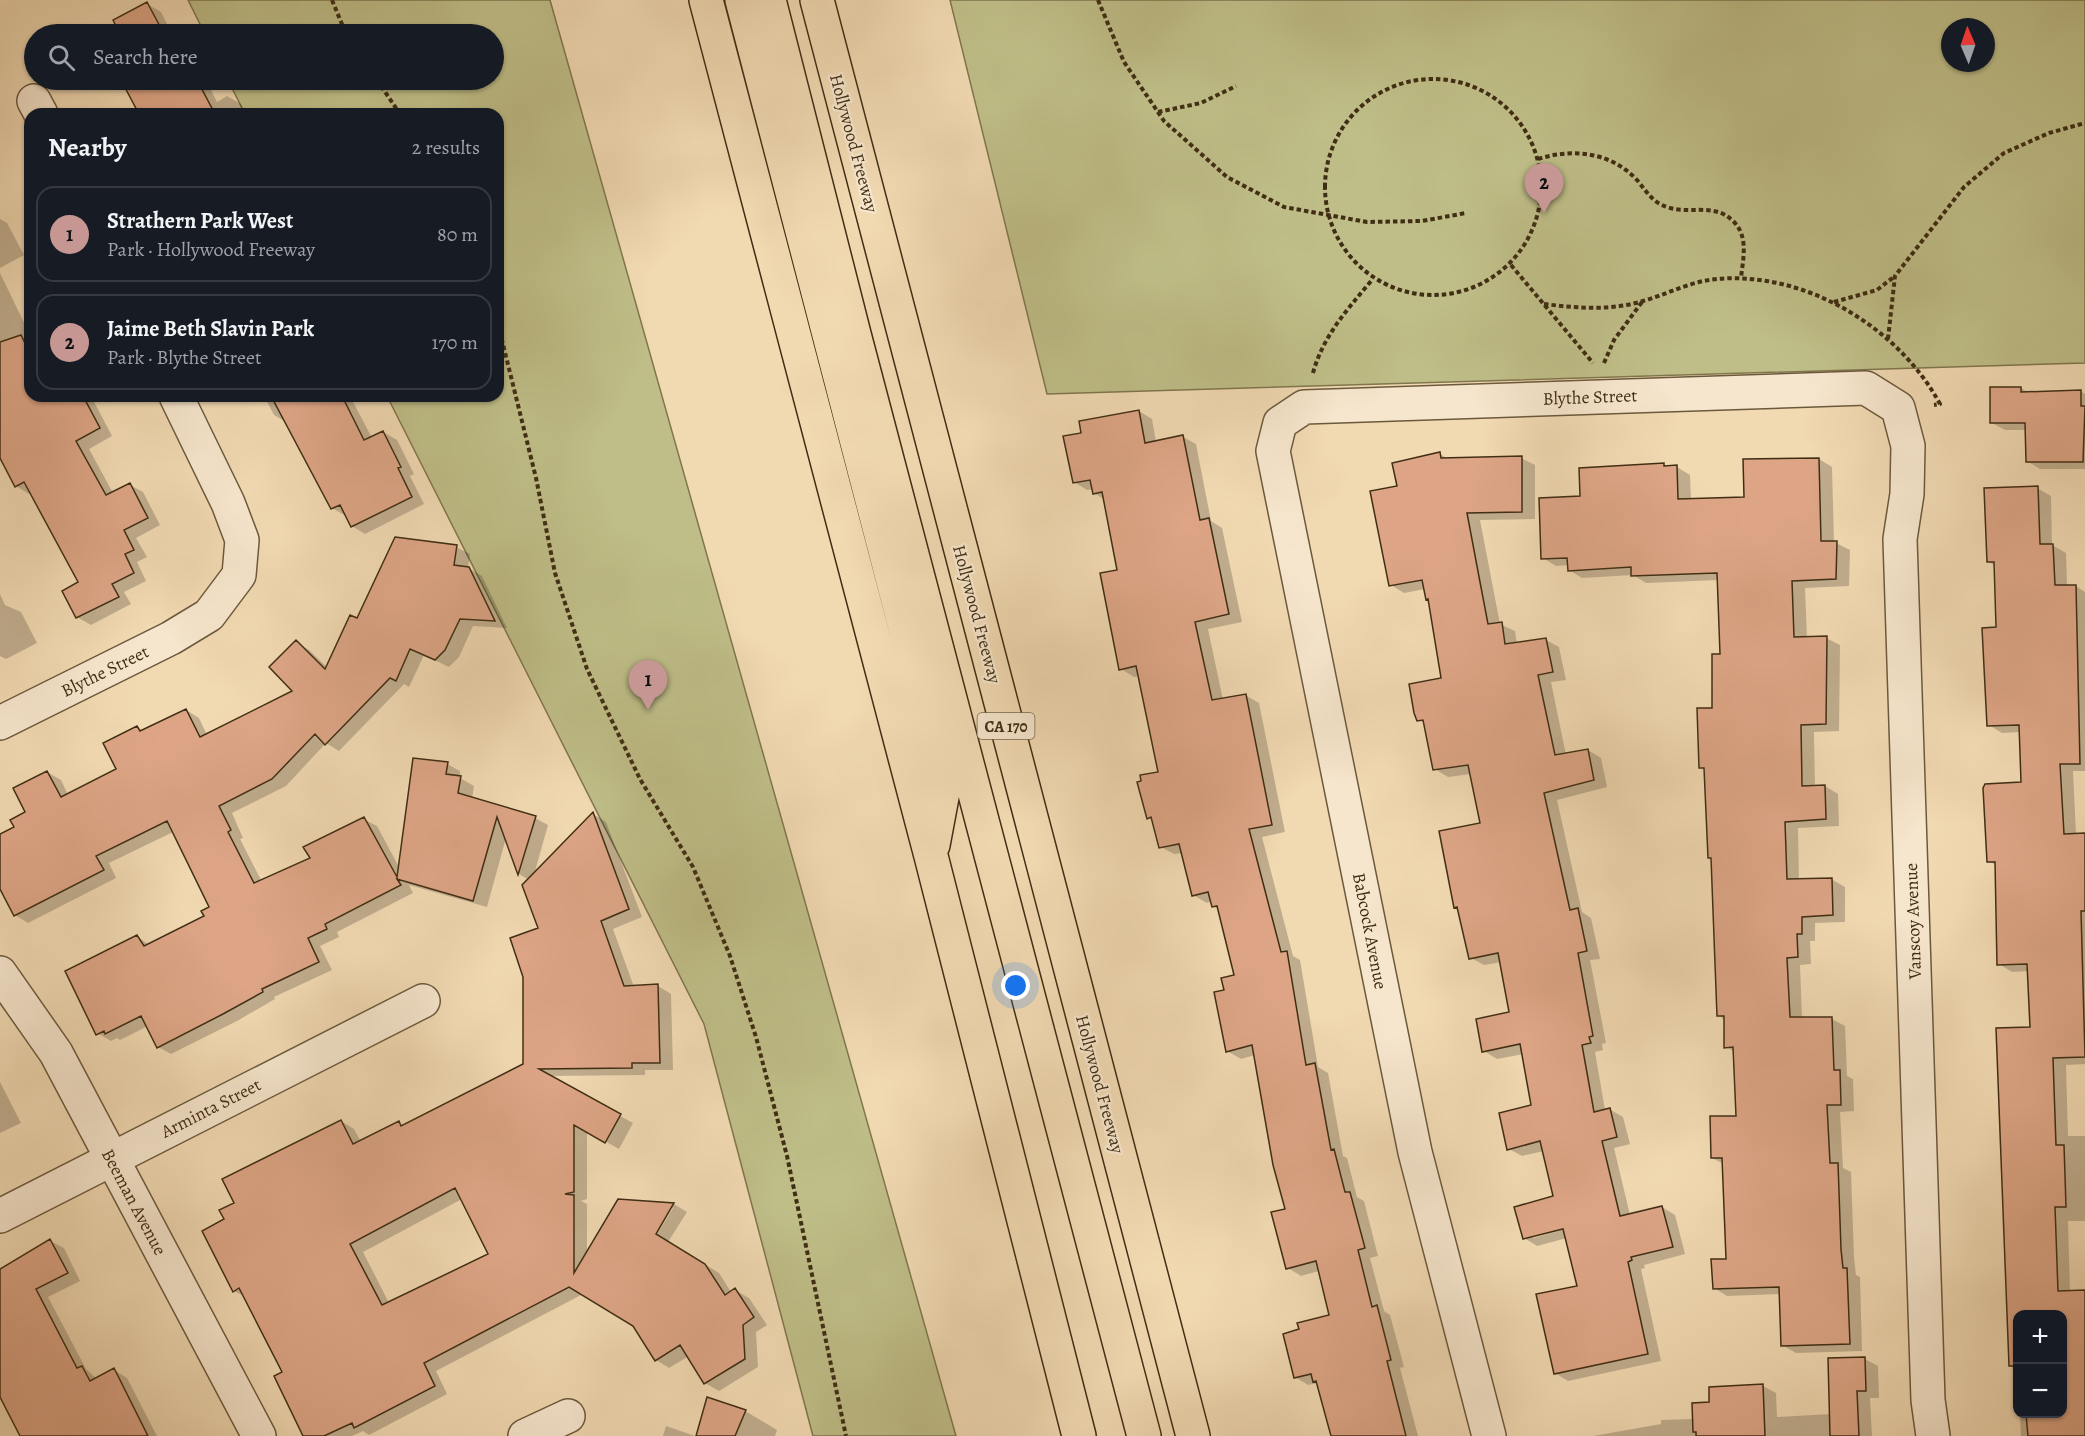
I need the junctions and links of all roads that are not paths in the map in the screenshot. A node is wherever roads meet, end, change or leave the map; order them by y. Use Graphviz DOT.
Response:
graph roads {
  1 [pos="758,8"];
  2 [pos="819,8"];
  3 [pos="709,10"];
  4 [pos="179,402"];
  5 [pos="1898,408"];
  6 [pos="1292,415"];
  7 [pos="0,723"];
  8 [pos="931,856"];
  9 [pos="0,973"];
  10 [pos="423,1001"];
  11 [pos="111,1159"];
  12 [pos="0,1216"];
  13 [pos="568,1416"];
  14 [pos="259,1436"];
  15 [pos="525,1436"];
  16 [pos="1079,1436"];
  17 [pos="1144,1436"];
  18 [pos="1193,1436"];
  19 [pos="1489,1436"];
  20 [pos="1933,1436"];
  1 -- 8 [label="highway"];
  1 -- 17 [label="highway"];
  2 -- 18 [label="highway, Hollywood Freeway / CA 170"];
  3 -- 8 [label="highway"];
  4 -- 7 [label="street, Blythe Street"];
  5 -- 6 [label="street, Blythe Street"];
  5 -- 20 [label="street, Vanscoy Avenue"];
  6 -- 19 [label="street, Babcock Avenue"];
  8 -- 16 [label="highway"];
  9 -- 11 [label="street, Beeman Avenue"];
  10 -- 11 [label="street, Arminta Street"];
  11 -- 12 [label="street, Arminta Street"];
  11 -- 14 [label="street, Beeman Avenue"];
  13 -- 15 [label="street"];
}
